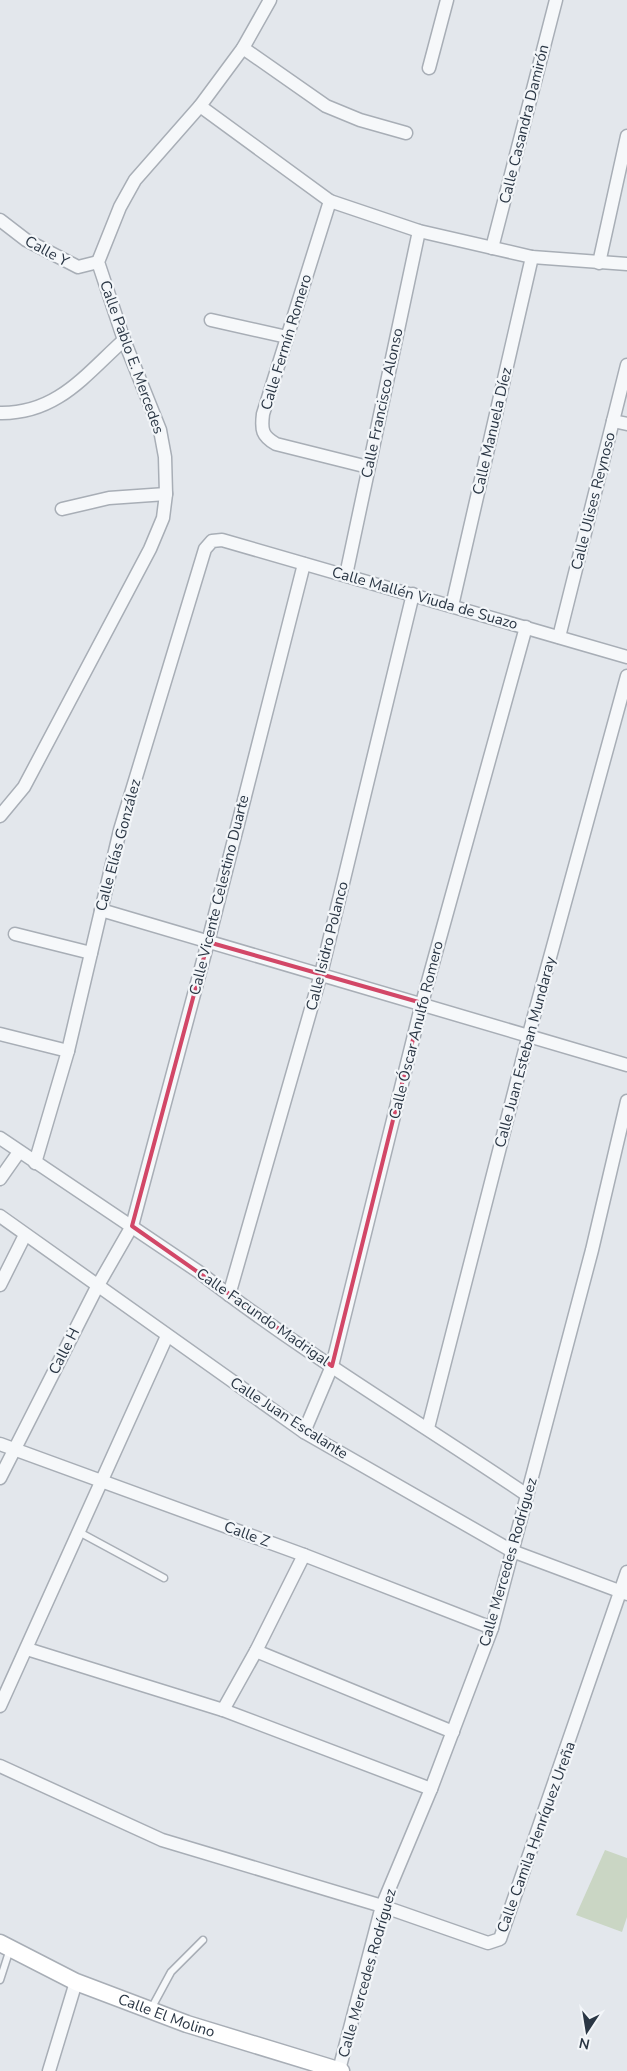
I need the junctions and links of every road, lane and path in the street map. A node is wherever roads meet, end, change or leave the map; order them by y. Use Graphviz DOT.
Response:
graph roads {
  1 [pos="270,0"];
  2 [pos="447,0"];
  3 [pos="556,0"];
  4 [pos="243,48"];
  5 [pos="429,68"];
  6 [pos="200,106"];
  7 [pos="406,133"];
  8 [pos="627,136"];
  9 [pos="625,151"];
  10 [pos="330,200"];
  11 [pos="0,220"];
  12 [pos="419,231"];
  13 [pos="492,248"];
  14 [pos="532,257"];
  15 [pos="98,262"];
  16 [pos="600,262"];
  17 [pos="627,264"];
  18 [pos="211,320"];
  19 [pos="287,337"];
  20 [pos="124,340"];
  21 [pos="627,366"];
  22 [pos="0,413"];
  23 [pos="613,421"];
  24 [pos="627,424"];
  25 [pos="368,467"];
  26 [pos="166,494"];
  27 [pos="62,509"];
  28 [pos="222,540"];
  29 [pos="304,564"];
  30 [pos="346,575"];
  31 [pos="412,594"];
  32 [pos="452,606"];
  33 [pos="526,627"];
  34 [pos="559,637"];
  35 [pos="627,657"];
  36 [pos="627,676"];
  37 [pos="0,816"];
  38 [pos="101,910"];
  39 [pos="16,934"];
  40 [pos="208,942"];
  41 [pos="91,953"];
  42 [pos="321,974"];
  43 [pos="422,1004"];
  44 [pos="0,1034"];
  45 [pos="529,1034"];
  46 [pos="68,1051"];
  47 [pos="627,1065"];
  48 [pos="627,1101"];
  49 [pos="0,1138"];
  50 [pos="19,1152"];
  51 [pos="34,1163"];
  52 [pos="0,1179"];
  53 [pos="0,1216"];
  54 [pos="132,1226"];
  55 [pos="25,1235"];
  56 [pos="0,1285"];
  57 [pos="97,1287"];
  58 [pos="229,1295"];
  59 [pos="167,1336"];
  60 [pos="332,1366"];
  61 [pos="428,1428"];
  62 [pos="304,1432"];
  63 [pos="0,1444"];
  64 [pos="14,1448"];
  65 [pos="0,1478"];
  66 [pos="101,1481"];
  67 [pos="527,1495"];
  68 [pos="79,1532"];
  69 [pos="512,1551"];
  70 [pos="304,1555"];
  71 [pos="627,1572"];
  72 [pos="164,1578"];
  73 [pos="624,1593"];
  74 [pos="492,1628"];
  75 [pos="27,1649"];
  76 [pos="256,1651"];
  77 [pos="0,1706"];
  78 [pos="223,1710"];
  79 [pos="453,1732"];
  80 [pos="0,1766"];
  81 [pos="431,1789"];
  82 [pos="382,1906"];
  83 [pos="203,1940"];
  84 [pos="5,1945"];
  85 [pos="0,1980"];
  86 [pos="76,1982"];
  87 [pos="150,2010"];
  88 [pos="49,2071"];
  89 [pos="340,2071"];
  1 -- 4 [label="street, Calle Pablo E. Mercedes"];
  2 -- 5 [label="street"];
  3 -- 13 [label="street, Calle Casandra Damirón"];
  4 -- 6 [label="street, Calle Pablo E. Mercedes"];
  4 -- 7 [label="street"];
  6 -- 10 [label="street"];
  6 -- 15 [label="street, Calle Pablo E. Mercedes"];
  8 -- 9 [label="street"];
  9 -- 16 [label="street"];
  10 -- 12 [label="street"];
  10 -- 19 [label="street, Calle Fermín Romero"];
  11 -- 15 [label="street, Calle Y"];
  12 -- 13 [label="street"];
  12 -- 25 [label="street, Calle Francisco Alonso"];
  13 -- 14 [label="street"];
  14 -- 16 [label="street"];
  14 -- 32 [label="street, Calle Manuela Díez"];
  15 -- 20 [label="street, Calle Pablo E. Mercedes"];
  16 -- 17 [label="street"];
  18 -- 19 [label="street"];
  19 -- 25 [label="street, Calle Fermín Romero"];
  20 -- 22 [label="street"];
  20 -- 26 [label="street, Calle Pablo E. Mercedes"];
  21 -- 23 [label="street, Calle Ulises Reynoso"];
  23 -- 24 [label="street"];
  23 -- 34 [label="street, Calle Ulises Reynoso"];
  25 -- 30 [label="street, Calle Francisco Alonso"];
  26 -- 27 [label="street"];
  26 -- 37 [label="street, Calle Pablo E. Mercedes"];
  28 -- 29 [label="street, Calle Mallén Viuda de Suazo"];
  28 -- 38 [label="street, Calle Elías González"];
  29 -- 30 [label="street, Calle Mallén Viuda de Suazo"];
  29 -- 40 [label="street, Calle Vicente Celestino Duarte"];
  30 -- 31 [label="street, Calle Mallén Viuda de Suazo"];
  31 -- 32 [label="street, Calle Mallén Viuda de Suazo"];
  31 -- 42 [label="street, Calle Isidro Polanco"];
  32 -- 33 [label="street, Calle Mallén Viuda de Suazo"];
  33 -- 34 [label="street, Calle Mallén Viuda de Suazo"];
  33 -- 43 [label="street, Calle Óscar Anulfo Romero"];
  34 -- 35 [label="street, Calle Mallén Viuda de Suazo"];
  36 -- 45 [label="street, Calle Juan Esteban Mundaray"];
  38 -- 40 [label="street"];
  38 -- 41 [label="street, Calle Elías González"];
  39 -- 41 [label="street"];
  40 -- 42 [label="street"];
  40 -- 54 [label="street, Calle Vicente Celestino Duarte"];
  41 -- 46 [label="street, Calle Elías González"];
  42 -- 43 [label="street"];
  42 -- 58 [label="street, Calle Isidro Polanco"];
  43 -- 45 [label="street"];
  43 -- 60 [label="street, Calle Óscar Anulfo Romero"];
  44 -- 46 [label="street"];
  45 -- 47 [label="street"];
  45 -- 61 [label="street, Calle Juan Esteban Mundaray"];
  46 -- 51 [label="street, Calle Elías González"];
  48 -- 67 [label="street, Calle Mercedes Rodríguez"];
  49 -- 50 [label="street, Calle Facundo Madrigal"];
  50 -- 51 [label="street, Calle Facundo Madrigal"];
  50 -- 52 [label="street"];
  51 -- 54 [label="street, Calle Facundo Madrigal"];
  53 -- 55 [label="street, Calle Juan Escalante"];
  54 -- 57 [label="street, Calle H"];
  54 -- 58 [label="street, Calle Facundo Madrigal"];
  55 -- 56 [label="street"];
  55 -- 57 [label="street, Calle Juan Escalante"];
  57 -- 59 [label="street, Calle Juan Escalante"];
  57 -- 64 [label="street, Calle H"];
  58 -- 60 [label="street, Calle Facundo Madrigal"];
  59 -- 62 [label="street, Calle Juan Escalante"];
  59 -- 66 [label="street"];
  60 -- 61 [label="street, Calle Facundo Madrigal"];
  60 -- 62 [label="street, Calle Óscar Anulfo Romero"];
  61 -- 67 [label="street, Calle Facundo Madrigal"];
  62 -- 69 [label="street, Calle Juan Escalante"];
  63 -- 64 [label="street, Calle Z"];
  64 -- 65 [label="street, Calle H"];
  64 -- 66 [label="street, Calle Z"];
  66 -- 68 [label="street"];
  66 -- 70 [label="street, Calle Z"];
  67 -- 69 [label="street, Calle Mercedes Rodríguez"];
  68 -- 72 [label="lane"];
  68 -- 75 [label="street"];
  69 -- 73 [label="street, Calle Juan Escalante"];
  69 -- 74 [label="street, Calle Mercedes Rodríguez"];
  70 -- 74 [label="street, Calle Z"];
  70 -- 76 [label="street"];
  71 -- 73 [label="street, Calle Camila Henríquez Ureña"];
  73 -- 82 [label="street, Calle Camila Henríquez Ureña"];
  74 -- 79 [label="street, Calle Mercedes Rodríguez"];
  75 -- 77 [label="street"];
  75 -- 78 [label="street"];
  76 -- 78 [label="street"];
  76 -- 79 [label="street"];
  78 -- 81 [label="street"];
  79 -- 81 [label="street, Calle Mercedes Rodríguez"];
  80 -- 82 [label="street, Calle Camila Henríquez Ureña"];
  81 -- 82 [label="street, Calle Mercedes Rodríguez"];
  82 -- 89 [label="street, Calle Mercedes Rodríguez"];
  83 -- 87 [label="lane"];
  84 -- 85 [label="lane"];
  84 -- 86 [label="street, Calle El Molino"];
  86 -- 87 [label="street, Calle El Molino"];
  86 -- 88 [label="street"];
  87 -- 89 [label="street, Calle El Molino"];
}
